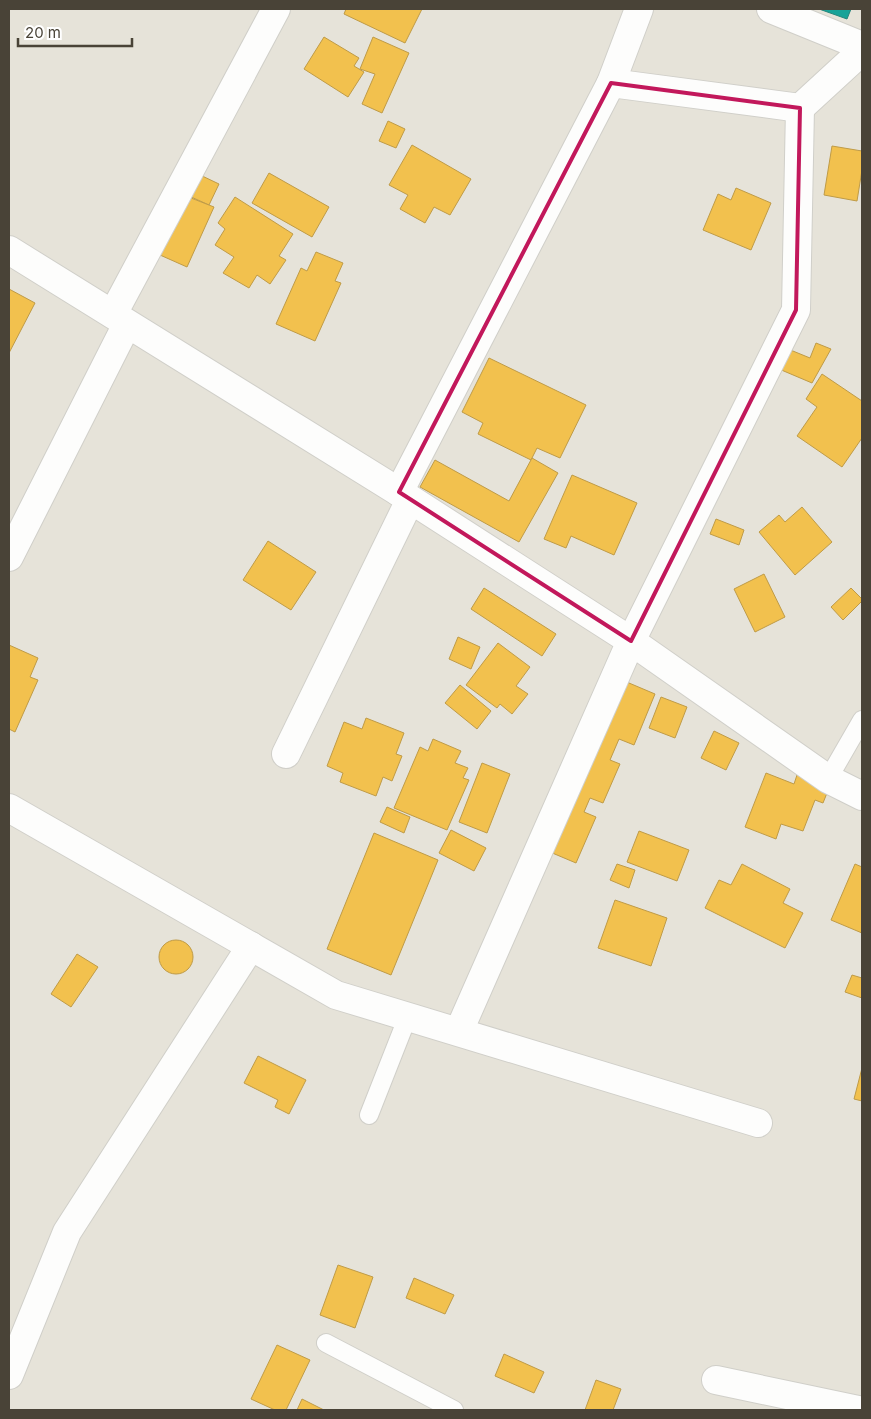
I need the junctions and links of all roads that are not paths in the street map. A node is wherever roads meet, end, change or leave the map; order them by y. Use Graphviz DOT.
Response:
graph roads {
  1 [pos="276,9"];
  2 [pos="638,9"];
  3 [pos="771,9"];
  4 [pos="862,46"];
  5 [pos="862,51"];
  6 [pos="611,83"];
  7 [pos="800,108"];
  8 [pos="9,250"];
  9 [pos="120,319"];
  10 [pos="405,496"];
  11 [pos="9,558"];
  12 [pos="631,641"];
  13 [pos="862,720"];
  14 [pos="286,754"];
  15 [pos="828,779"];
  16 [pos="862,796"];
  17 [pos="9,808"];
  18 [pos="251,946"];
  19 [pos="408,1016"];
  20 [pos="459,1032"];
  21 [pos="369,1115"];
  22 [pos="758,1123"];
  23 [pos="326,1343"];
  24 [pos="9,1375"];
  25 [pos="716,1380"];
  26 [pos="454,1410"];
  27 [pos="858,1410"];
  1 -- 9 [label="street"];
  2 -- 6 [label="street"];
  3 -- 4 [label="street"];
  5 -- 7 [label="street"];
  6 -- 7 [label="street"];
  6 -- 10 [label="street"];
  7 -- 12 [label="street"];
  8 -- 9 [label="street"];
  9 -- 10 [label="street"];
  9 -- 11 [label="street"];
  10 -- 12 [label="street"];
  10 -- 14 [label="street"];
  12 -- 15 [label="street"];
  12 -- 20 [label="street"];
  13 -- 15 [label="lane"];
  15 -- 16 [label="street"];
  17 -- 18 [label="street"];
  18 -- 19 [label="street"];
  18 -- 24 [label="street"];
  19 -- 20 [label="street"];
  19 -- 21 [label="lane"];
  20 -- 22 [label="street"];
  23 -- 26 [label="lane"];
  25 -- 27 [label="street"];
}
